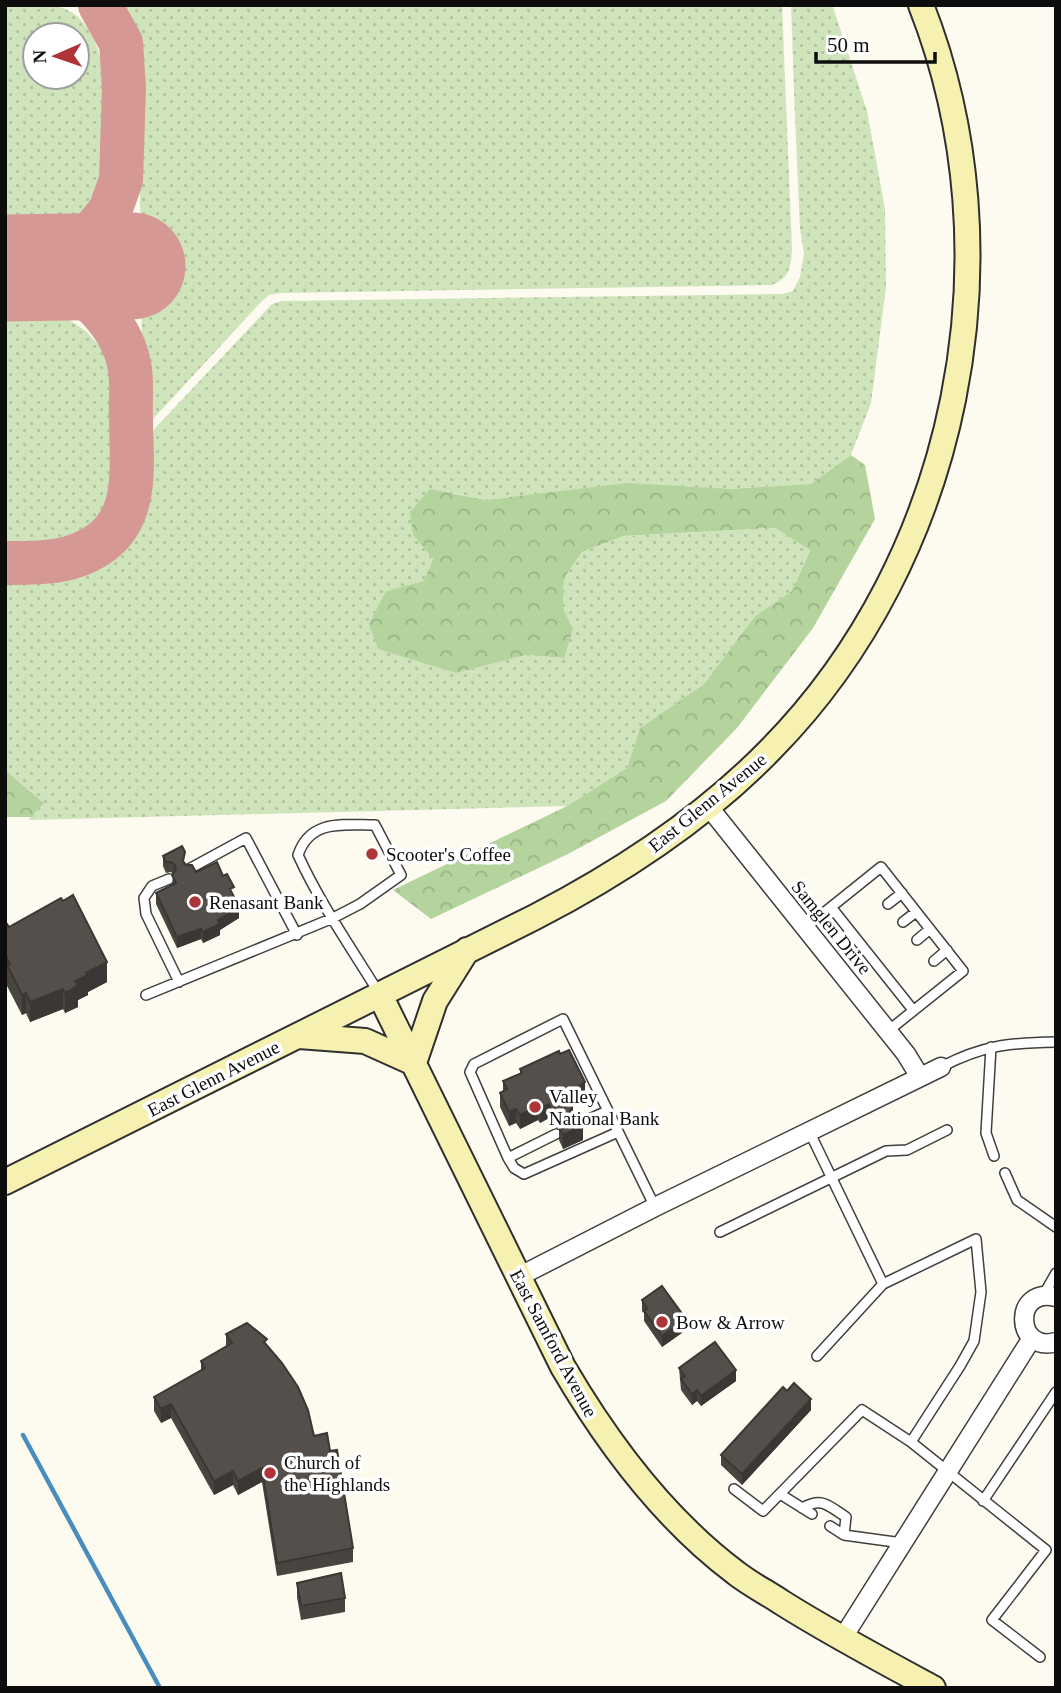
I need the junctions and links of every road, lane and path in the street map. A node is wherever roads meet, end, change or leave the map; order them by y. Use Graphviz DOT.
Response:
graph roads {
  1 [pos="921,5"];
  2 [pos="708,806"];
  3 [pos="189,869"];
  4 [pos="169,879"];
  5 [pos="902,893"];
  6 [pos="888,904"];
  7 [pos="831,907"];
  8 [pos="916,912"];
  9 [pos="333,918"];
  10 [pos="903,922"];
  11 [pos="805,928"];
  12 [pos="930,929"];
  13 [pos="297,935"];
  14 [pos="917,940"];
  15 [pos="467,949"];
  16 [pos="947,950"];
  17 [pos="934,961"];
  18 [pos="179,982"];
  19 [pos="146,995"];
  20 [pos="380,995"];
  21 [pos="913,1010"];
  22 [pos="888,1031"];
  23 [pos="295,1036"];
  24 [pos="1056,1042"];
  25 [pos="991,1047"];
  26 [pos="414,1063"];
  27 [pos="941,1067"];
  28 [pos="920,1077"];
  29 [pos="607,1111"];
  30 [pos="576,1125"];
  31 [pos="947,1130"];
  32 [pos="809,1131"];
  33 [pos="618,1132"];
  34 [pos="556,1134"];
  35 [pos="994,1156"];
  36 [pos="508,1158"];
  37 [pos="1005,1173"];
  38 [pos="831,1176"];
  39 [pos="5,1182"];
  40 [pos="655,1207"];
  41 [pos="1056,1227"];
  42 [pos="720,1232"];
  43 [pos="1056,1273"];
  44 [pos="519,1277"];
  45 [pos="883,1284"];
  46 [pos="1049,1296"];
  47 [pos="1032,1338"];
  48 [pos="1056,1342"];
  49 [pos="817,1356"];
  50 [pos="1056,1392"];
  51 [pos="911,1442"];
  52 [pos="947,1473"];
  53 [pos="734,1489"];
  54 [pos="780,1494"];
  55 [pos="983,1501"];
  56 [pos="802,1508"];
  57 [pos="812,1514"];
  58 [pos="830,1526"];
  59 [pos="844,1535"];
  60 [pos="902,1543"];
  61 [pos="842,1639"];
  62 [pos="1040,1657"];
  63 [pos="933,1688"];
  1 -- 2 [label="main road, East Glenn Avenue"];
  2 -- 11 [label="street, Samglen Drive"];
  2 -- 15 [label="main road, East Glenn Avenue"];
  3 -- 13 [label="lane"];
  4 -- 18 [label="lane"];
  5 -- 6 [label="lane"];
  5 -- 7 [label="lane"];
  5 -- 8 [label="lane"];
  7 -- 11 [label="lane"];
  7 -- 21 [label="lane"];
  8 -- 10 [label="lane"];
  8 -- 12 [label="lane"];
  9 -- 9 [label="lane"];
  9 -- 13 [label="lane"];
  9 -- 20 [label="lane"];
  11 -- 22 [label="street, Samglen Drive"];
  12 -- 14 [label="lane"];
  12 -- 16 [label="lane"];
  13 -- 18 [label="lane"];
  15 -- 20 [label="main road, East Glenn Avenue"];
  15 -- 26 [label="main road"];
  16 -- 17 [label="lane"];
  16 -- 21 [label="lane"];
  18 -- 19 [label="lane"];
  20 -- 23 [label="main road, East Glenn Avenue"];
  20 -- 26 [label="main road, East Samford Avenue"];
  21 -- 22 [label="lane"];
  22 -- 28 [label="street, Samglen Drive"];
  23 -- 26 [label="main road"];
  23 -- 39 [label="main road, East Glenn Avenue"];
  24 -- 25 [label="lane"];
  25 -- 27 [label="lane"];
  25 -- 35 [label="lane"];
  26 -- 44 [label="main road, East Samford Avenue"];
  27 -- 28 [label="street"];
  28 -- 32 [label="street"];
  29 -- 30 [label="lane"];
  29 -- 33 [label="lane"];
  29 -- 36 [label="lane"];
  31 -- 38 [label="lane"];
  32 -- 38 [label="lane"];
  32 -- 40 [label="street"];
  33 -- 36 [label="lane"];
  33 -- 40 [label="lane"];
  34 -- 36 [label="lane"];
  37 -- 41 [label="lane"];
  38 -- 42 [label="lane"];
  38 -- 45 [label="lane"];
  40 -- 44 [label="street"];
  43 -- 46 [label="lane"];
  44 -- 61 [label="main road, East Samford Avenue"];
  45 -- 49 [label="lane"];
  45 -- 51 [label="lane"];
  46 -- 47 [label="street"];
  47 -- 48 [label="street"];
  47 -- 52 [label="street"];
  50 -- 55 [label="lane"];
  51 -- 52 [label="lane"];
  51 -- 54 [label="lane"];
  52 -- 55 [label="lane"];
  52 -- 60 [label="street"];
  53 -- 54 [label="lane"];
  54 -- 56 [label="lane"];
  55 -- 62 [label="lane"];
  56 -- 57 [label="lane"];
  56 -- 59 [label="lane"];
  58 -- 59 [label="lane"];
  59 -- 60 [label="lane"];
  60 -- 61 [label="street"];
  61 -- 63 [label="main road, East Samford Avenue"];
}
